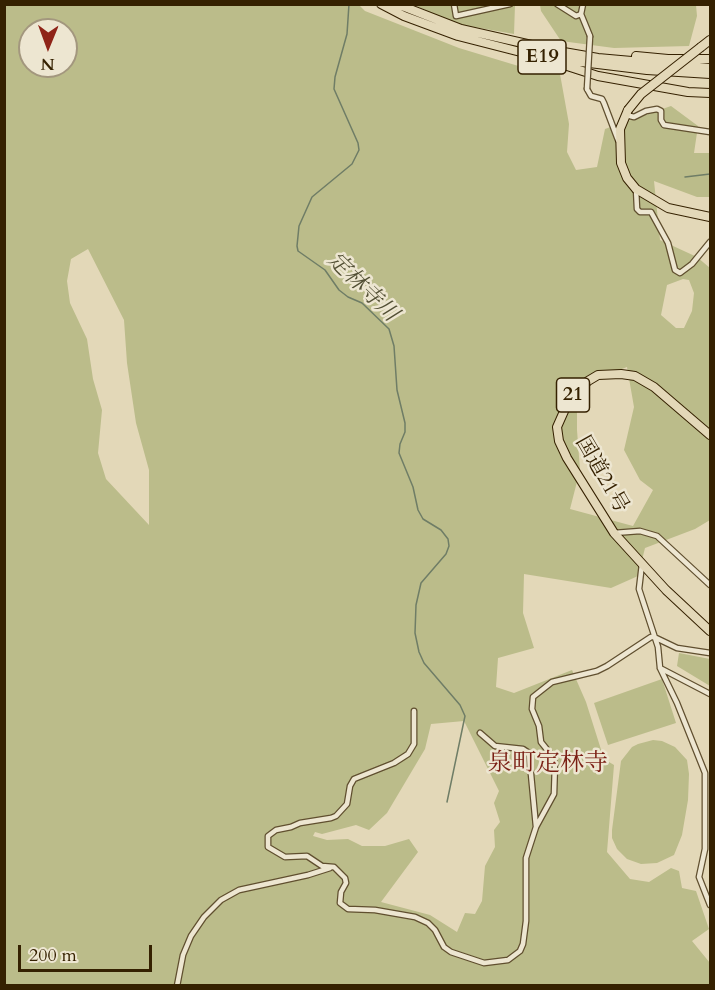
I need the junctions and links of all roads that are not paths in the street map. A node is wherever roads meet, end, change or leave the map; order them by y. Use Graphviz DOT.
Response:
graph roads {
  1 [pos="381,4"];
  2 [pos="397,4"];
  3 [pos="454,4"];
  4 [pos="510,4"];
  5 [pos="557,4"];
  6 [pos="583,4"];
  7 [pos="580,14"];
  8 [pos="711,40"];
  9 [pos="513,42"];
  10 [pos="540,57"];
  11 [pos="711,59"];
  12 [pos="711,68"];
  13 [pos="711,74"];
  14 [pos="711,93"];
  15 [pos="627,112"];
  16 [pos="711,132"];
  17 [pos="620,146"];
  18 [pos="636,189"];
  19 [pos="711,217"];
  20 [pos="711,242"];
  21 [pos="711,435"];
  22 [pos="617,536"];
  23 [pos="639,559"];
  24 [pos="711,585"];
  25 [pos="711,631"];
  26 [pos="654,637"];
  27 [pos="711,653"];
  28 [pos="660,668"];
  29 [pos="711,694"];
  30 [pos="414,711"];
  31 [pos="480,733"];
  32 [pos="536,827"];
  33 [pos="334,867"];
  34 [pos="711,905"];
  35 [pos="177,986"];
  1 -- 10 [label="highway, E19"];
  2 -- 9 [label="highway, E19"];
  3 -- 4 [label="street"];
  5 -- 7 [label="street"];
  6 -- 7 [label="street"];
  7 -- 17 [label="street, bridge"];
  8 -- 15 [label="highway, bridge"];
  9 -- 11 [label="highway"];
  9 -- 12 [label="highway, E19"];
  10 -- 13 [label="highway, E19"];
  10 -- 14 [label="highway"];
  15 -- 16 [label="street"];
  15 -- 17 [label="highway"];
  17 -- 18 [label="highway"];
  18 -- 19 [label="highway"];
  18 -- 20 [label="street"];
  21 -- 22 [label="highway, 国道21号 / 21"];
  22 -- 23 [label="highway, 国道21号 / 21"];
  22 -- 24 [label="street"];
  23 -- 25 [label="highway, 国道21号 / 21"];
  23 -- 26 [label="street"];
  26 -- 27 [label="street"];
  26 -- 28 [label="street"];
  26 -- 32 [label="street"];
  28 -- 29 [label="street"];
  28 -- 34 [label="street"];
  30 -- 33 [label="street"];
  31 -- 32 [label="street"];
  32 -- 33 [label="street"];
  33 -- 35 [label="street"];
}
